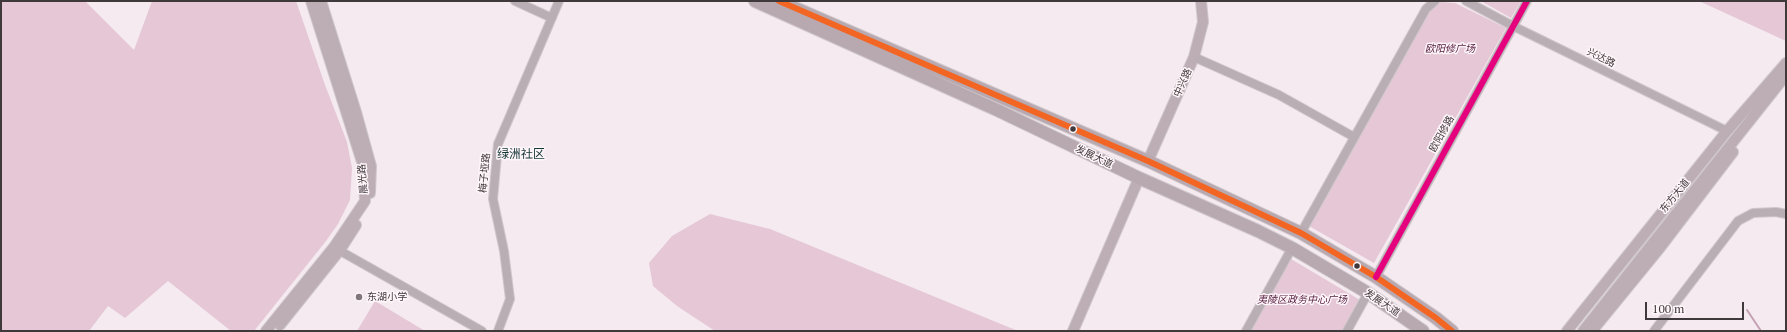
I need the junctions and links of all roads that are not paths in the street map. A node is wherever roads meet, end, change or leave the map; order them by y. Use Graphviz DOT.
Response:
graph roads {
  1 [pos="311,1"];
  2 [pos="321,1"];
  3 [pos="515,1"];
  4 [pos="559,1"];
  5 [pos="755,1"];
  6 [pos="779,1"];
  7 [pos="1201,1"];
  8 [pos="1435,1"];
  9 [pos="1466,1"];
  10 [pos="1527,1"];
  11 [pos="552,18"];
  12 [pos="1513,26"];
  13 [pos="1194,57"];
  14 [pos="1786,64"];
  15 [pos="1786,76"];
  16 [pos="1727,131"];
  17 [pos="1354,137"];
  18 [pos="1148,161"];
  19 [pos="1140,178"];
  20 [pos="1786,214"];
  21 [pos="1301,233"];
  22 [pos="1292,248"];
  23 [pos="337,249"];
  24 [pos="1376,277"];
  25 [pos="1368,293"];
  26 [pos="266,331"];
  27 [pos="275,331"];
  28 [pos="482,331"];
  29 [pos="498,331"];
  30 [pos="1072,331"];
  31 [pos="1246,331"];
  32 [pos="1347,331"];
  33 [pos="1423,331"];
  34 [pos="1452,331"];
  35 [pos="1568,331"];
  36 [pos="1575,331"];
  37 [pos="1583,331"];
  38 [pos="1592,331"];
  39 [pos="1654,331"];
  1 -- 23 [label="main road, 晨光路"];
  2 -- 23 [label="main road, 晨光路"];
  3 -- 11 [label="street"];
  4 -- 11 [label="street, 梅子垭路"];
  5 -- 19 [label="highway, 发展大道"];
  6 -- 18 [label="highway, 发展大道"];
  7 -- 13 [label="main road, 中兴路"];
  8 -- 17 [label="street"];
  9 -- 12 [label="street, 兴达路"];
  10 -- 12 [label="street, 欧阳修路"];
  11 -- 29 [label="street, 梅子垭路"];
  12 -- 16 [label="street, 兴达路"];
  12 -- 24 [label="street, 欧阳修路"];
  13 -- 17 [label="street"];
  13 -- 18 [label="main road, 中兴路"];
  14 -- 16 [label="main road, 东方大道"];
  14 -- 36 [label="main road"];
  15 -- 37 [label="main road"];
  15 -- 38 [label="main road, 东方大道"];
  16 -- 35 [label="main road, 东方大道"];
  17 -- 21 [label="street"];
  18 -- 21 [label="highway, 发展大道"];
  19 -- 22 [label="highway, 发展大道"];
  19 -- 30 [label="main road"];
  20 -- 39 [label="street"];
  21 -- 24 [label="highway, 发展大道"];
  22 -- 25 [label="highway, 发展大道"];
  22 -- 31 [label="street"];
  23 -- 26 [label="main road, 晨光路"];
  23 -- 27 [label="main road, 晨光路"];
  23 -- 28 [label="street"];
  24 -- 34 [label="highway, 发展大道"];
  25 -- 32 [label="street"];
  25 -- 33 [label="highway, 发展大道"];
}
